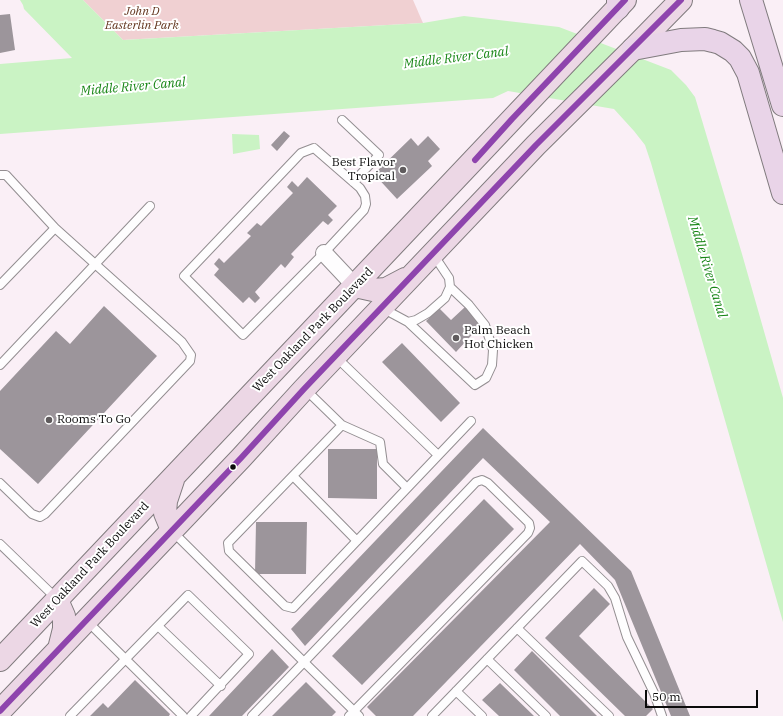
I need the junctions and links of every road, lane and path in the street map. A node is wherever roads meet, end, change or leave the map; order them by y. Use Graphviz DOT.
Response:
graph roads {
  1 [pos="681,0"];
  2 [pos="751,0"];
  3 [pos="617,7"];
  4 [pos="633,49"];
  5 [pos="783,105"];
  6 [pos="342,120"];
  7 [pos="0,175"];
  8 [pos="353,182"];
  9 [pos="783,193"];
  10 [pos="150,206"];
  11 [pos="55,228"];
  12 [pos="324,253"];
  13 [pos="433,254"];
  14 [pos="95,264"];
  15 [pos="413,275"];
  16 [pos="0,285"];
  17 [pos="355,286"];
  18 [pos="450,287"];
  19 [pos="381,308"];
  20 [pos="408,322"];
  21 [pos="352,339"];
  22 [pos="336,356"];
  23 [pos="0,365"];
  24 [pos="304,389"];
  25 [pos="470,421"];
  26 [pos="342,425"];
  27 [pos="438,455"];
  28 [pos="293,476"];
  29 [pos="174,477"];
  30 [pos="0,483"];
  31 [pos="407,488"];
  32 [pos="172,530"];
  33 [pos="357,541"];
  34 [pos="0,544"];
  35 [pos="57,600"];
  36 [pos="85,620"];
  37 [pos="158,626"];
  38 [pos="518,628"];
  39 [pos="59,649"];
  40 [pos="125,659"];
  41 [pos="487,659"];
  42 [pos="0,660"];
  43 [pos="304,662"];
  44 [pos="221,686"];
  45 [pos="456,691"];
  46 [pos="0,711"];
  47 [pos="354,714"];
  48 [pos="70,716"];
  49 [pos="183,716"];
  50 [pos="191,716"];
  51 [pos="252,716"];
  52 [pos="432,716"];
  53 [pos="482,716"];
  54 [pos="546,716"];
  55 [pos="609,716"];
  56 [pos="662,716"];
  1 -- 4 [label="main road"];
  2 -- 5 [label="highway"];
  3 -- 17 [label="main road, West Oakland Park Boulevard"];
  4 -- 9 [label="highway"];
  4 -- 13 [label="main road"];
  6 -- 8 [label="lane"];
  7 -- 11 [label="lane"];
  8 -- 12 [label="lane"];
  8 -- 12 [label="lane"];
  10 -- 14 [label="lane"];
  11 -- 14 [label="lane"];
  11 -- 16 [label="lane"];
  12 -- 17 [label="street"];
  13 -- 15 [label="main road"];
  13 -- 18 [label="lane"];
  14 -- 23 [label="lane"];
  14 -- 30 [label="lane"];
  15 -- 17 [label="main road"];
  15 -- 19 [label="main road"];
  17 -- 21 [label="main road"];
  17 -- 29 [label="main road, West Oakland Park Boulevard"];
  18 -- 20 [label="lane"];
  18 -- 20 [label="lane"];
  19 -- 20 [label="lane"];
  19 -- 21 [label="main road"];
  21 -- 22 [label="main road"];
  22 -- 24 [label="main road"];
  22 -- 27 [label="lane"];
  24 -- 26 [label="lane"];
  24 -- 32 [label="main road"];
  25 -- 27 [label="lane"];
  26 -- 28 [label="lane"];
  26 -- 31 [label="lane"];
  27 -- 31 [label="lane"];
  28 -- 33 [label="lane"];
  28 -- 33 [label="lane"];
  29 -- 32 [label="main road"];
  29 -- 35 [label="main road, West Oakland Park Boulevard"];
  31 -- 33 [label="lane"];
  32 -- 36 [label="main road"];
  32 -- 43 [label="lane"];
  34 -- 35 [label="lane"];
  35 -- 39 [label="main road"];
  35 -- 42 [label="main road, West Oakland Park Boulevard"];
  36 -- 39 [label="main road"];
  36 -- 40 [label="lane"];
  37 -- 40 [label="lane"];
  37 -- 44 [label="lane"];
  37 -- 44 [label="lane"];
  38 -- 41 [label="lane"];
  38 -- 55 [label="lane"];
  38 -- 56 [label="lane"];
  39 -- 46 [label="main road"];
  40 -- 48 [label="lane"];
  40 -- 49 [label="lane"];
  41 -- 45 [label="lane"];
  41 -- 54 [label="lane"];
  43 -- 47 [label="lane"];
  43 -- 47 [label="lane"];
  43 -- 51 [label="lane"];
  44 -- 50 [label="lane"];
  45 -- 52 [label="lane"];
  45 -- 53 [label="lane"];
}
